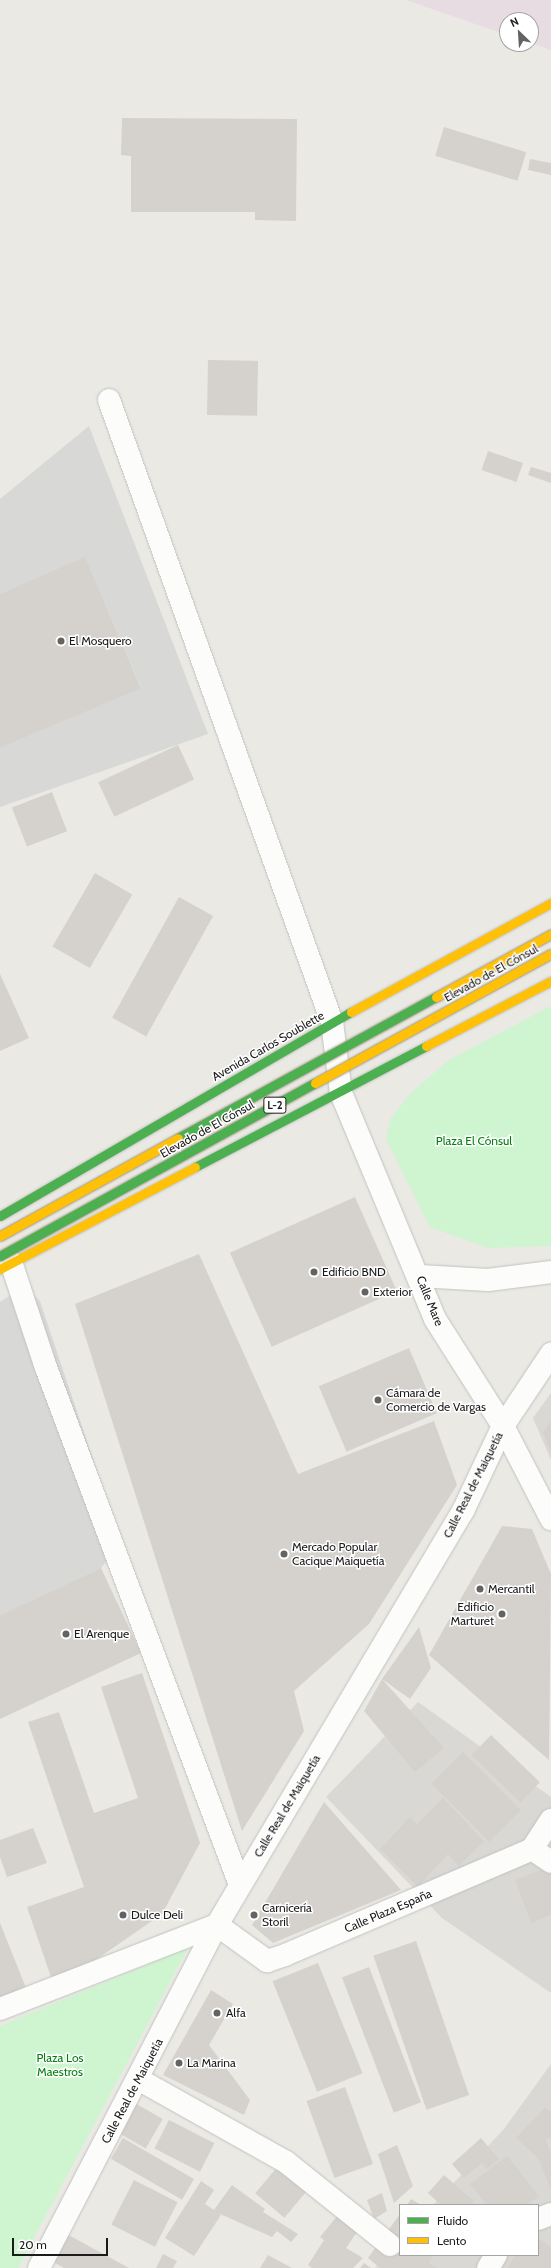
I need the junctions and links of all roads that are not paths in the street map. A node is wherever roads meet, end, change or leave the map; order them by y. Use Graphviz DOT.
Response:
graph roads {
  1 [pos="109,400"];
  2 [pos="551,903"];
  3 [pos="551,934"];
  4 [pos="551,954"];
  5 [pos="551,981"];
  6 [pos="332,1022"];
  7 [pos="341,1093"];
  8 [pos="0,1216"];
  9 [pos="0,1236"];
  10 [pos="4,1262"];
  11 [pos="551,1272"];
  12 [pos="420,1276"];
  13 [pos="551,1354"];
  14 [pos="503,1426"];
  15 [pos="551,1519"];
  16 [pos="551,1820"];
  17 [pos="532,1849"];
  18 [pos="551,1862"];
  19 [pos="240,1885"];
  20 [pos="217,1925"];
  21 [pos="0,2009"];
  22 [pos="138,2079"];
  23 [pos="551,2214"];
  24 [pos="539,2219"];
  25 [pos="390,2245"];
  26 [pos="495,2256"];
  27 [pos="39,2268"];
  28 [pos="488,2268"];
  1 -- 6 [label="street, Calle Mare"];
  2 -- 6 [label="main road, Avenida Carlos Soublette"];
  3 -- 9 [label="main road, Elevado de El Cónsul / L-2, bridge"];
  4 -- 10 [label="main road, Elevado de El Cónsul / L-2, bridge"];
  5 -- 7 [label="main road, L-2"];
  6 -- 7 [label="street, Calle Mare"];
  6 -- 8 [label="main road, Avenida Carlos Soublette"];
  7 -- 10 [label="main road, L-2"];
  7 -- 12 [label="street, Calle Mare"];
  10 -- 19 [label="street"];
  11 -- 12 [label="street"];
  12 -- 14 [label="street, Calle Mare"];
  13 -- 14 [label="street, Calle Real de Maiquetía"];
  14 -- 15 [label="street, Calle Mare"];
  14 -- 19 [label="street, Calle Real de Maiquetía"];
  16 -- 17 [label="street"];
  17 -- 18 [label="street"];
  17 -- 20 [label="street, Calle Plaza España"];
  19 -- 20 [label="street, Calle Real de Maiquetía"];
  20 -- 21 [label="street"];
  20 -- 22 [label="street, Calle Real de Maiquetía"];
  22 -- 25 [label="street"];
  22 -- 27 [label="street, Calle Real de Maiquetía"];
  23 -- 24 [label="street"];
  26 -- 28 [label="street"];
}
